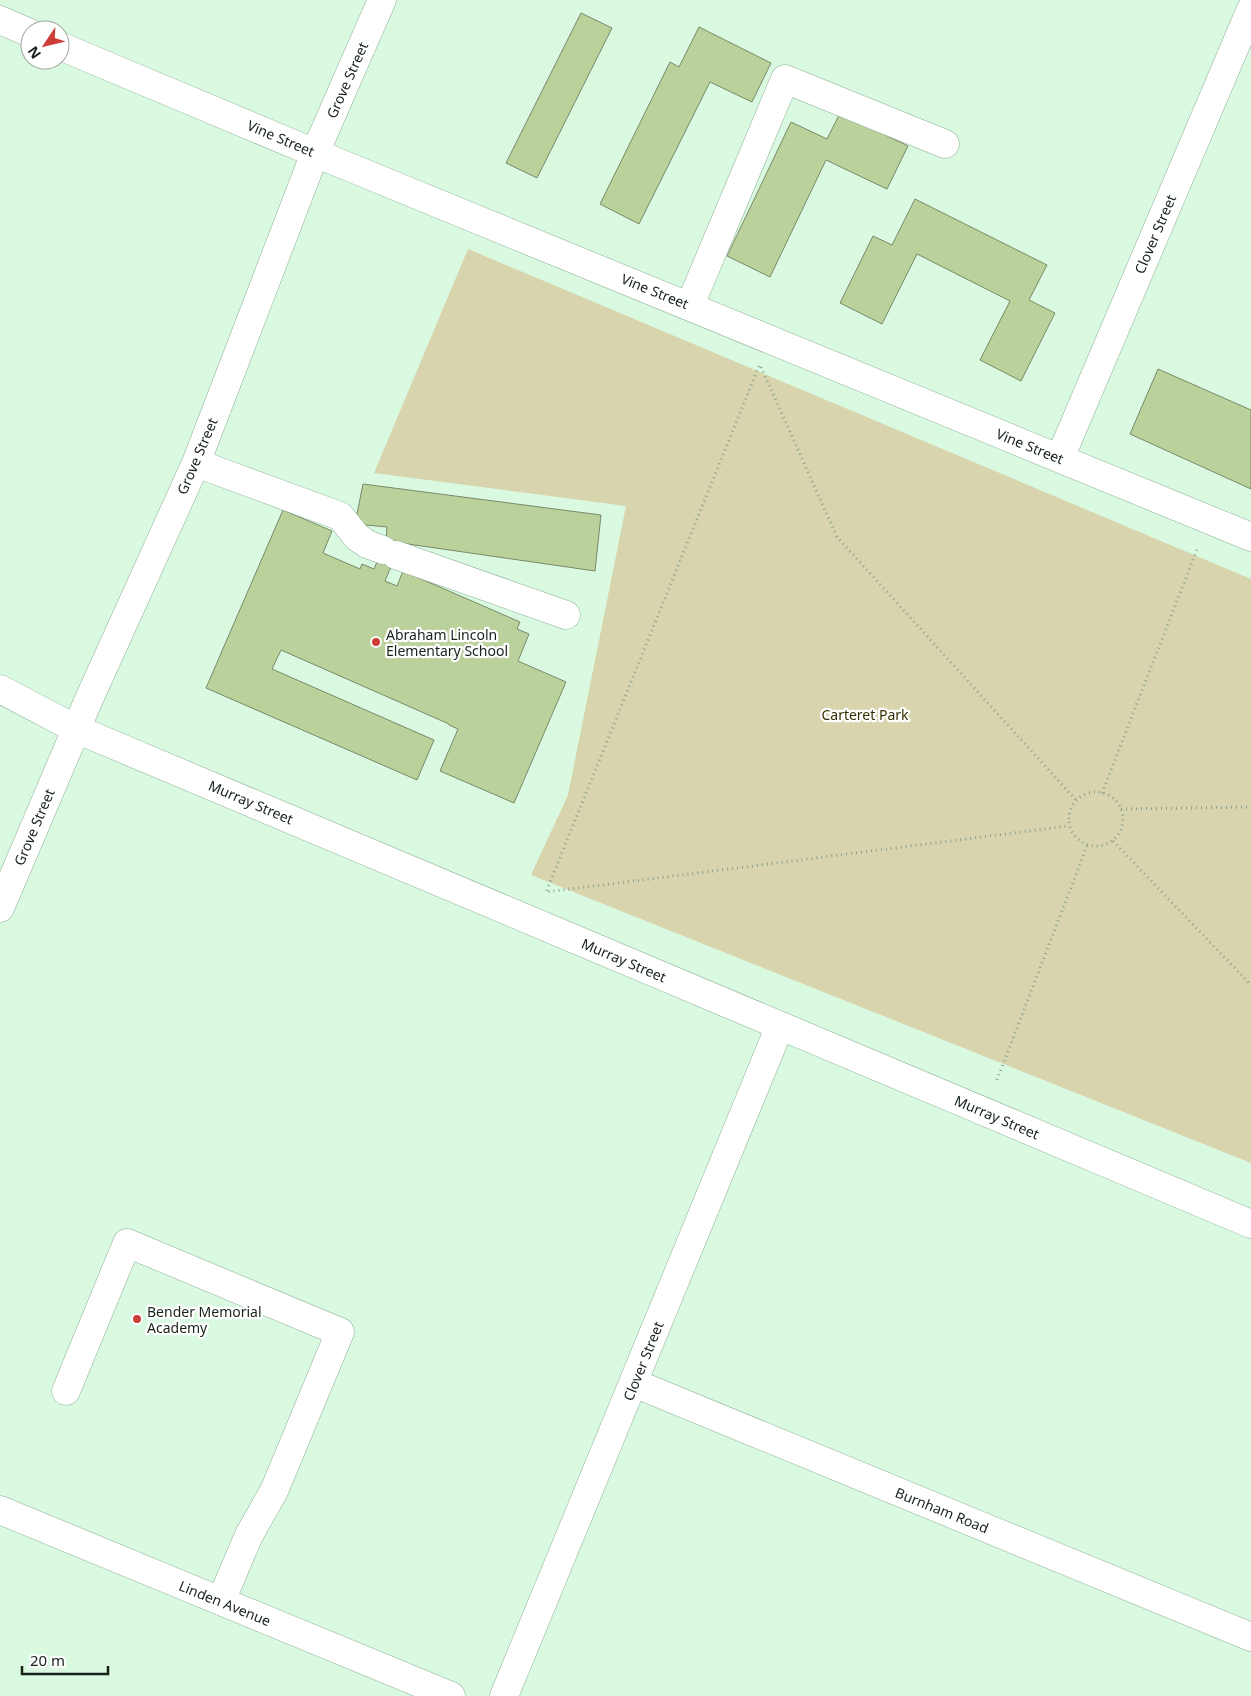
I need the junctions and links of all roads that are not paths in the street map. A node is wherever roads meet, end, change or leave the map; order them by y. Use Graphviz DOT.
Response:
graph roads {
  1 [pos="382,0"];
  2 [pos="1251,9"];
  3 [pos="0,20"];
  4 [pos="20,29"];
  5 [pos="70,50"];
  6 [pos="945,144"];
  7 [pos="315,153"];
  8 [pos="690,305"];
  9 [pos="1060,458"];
  10 [pos="196,463"];
  11 [pos="1251,537"];
  12 [pos="566,615"];
  13 [pos="0,688"];
  14 [pos="76,729"];
  15 [pos="0,908"];
  16 [pos="780,1026"];
  17 [pos="1251,1224"];
  18 [pos="634,1383"];
  19 [pos="66,1391"];
  20 [pos="0,1510"];
  21 [pos="222,1601"];
  22 [pos="1251,1638"];
  23 [pos="451,1696"];
  24 [pos="504,1696"];
  1 -- 7 [label="street, Grove Street"];
  2 -- 9 [label="street, Clover Street"];
  3 -- 4 [label="street"];
  5 -- 7 [label="street, Vine Street"];
  6 -- 8 [label="street"];
  7 -- 8 [label="street, Vine Street"];
  7 -- 10 [label="street, Grove Street"];
  8 -- 9 [label="street, Vine Street"];
  9 -- 11 [label="street, Vine Street"];
  10 -- 12 [label="street"];
  10 -- 14 [label="street, Grove Street"];
  13 -- 14 [label="street, Murray Street"];
  14 -- 15 [label="street, Grove Street"];
  14 -- 16 [label="street, Murray Street"];
  16 -- 17 [label="street, Murray Street"];
  16 -- 18 [label="street, Clover Street"];
  18 -- 22 [label="street, Burnham Road"];
  18 -- 24 [label="street, Clover Street"];
  19 -- 21 [label="street"];
  20 -- 21 [label="street, Linden Avenue"];
  21 -- 23 [label="street, Linden Avenue"];
}
